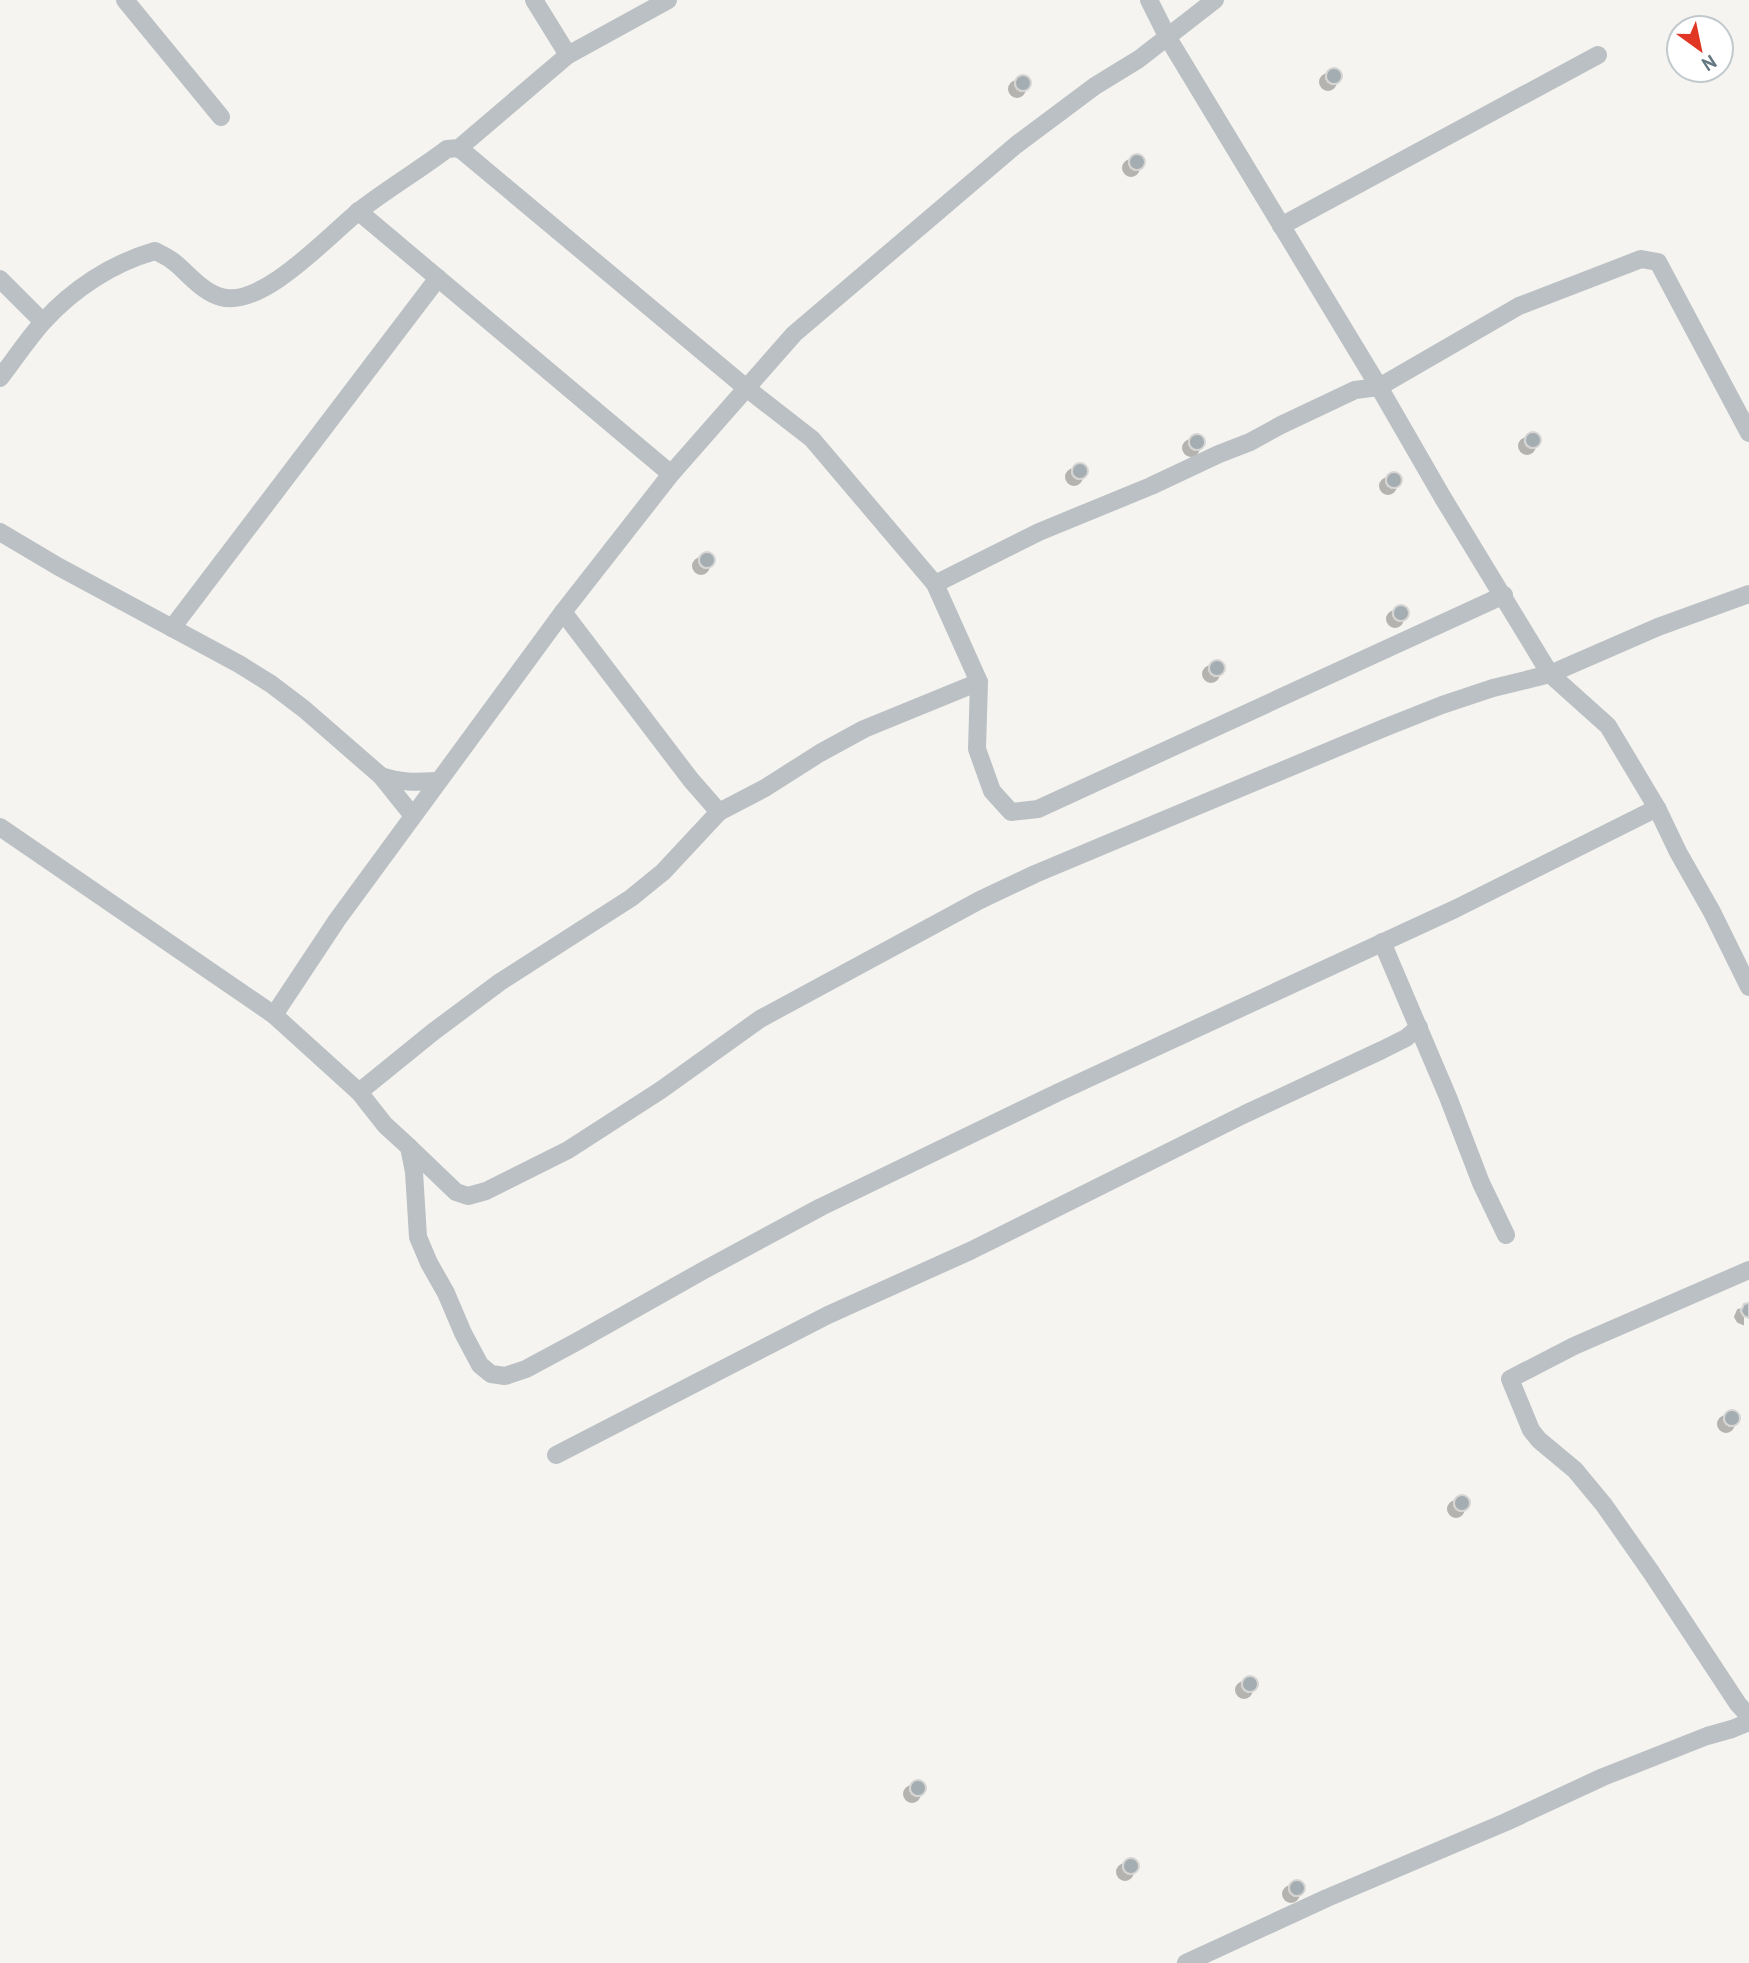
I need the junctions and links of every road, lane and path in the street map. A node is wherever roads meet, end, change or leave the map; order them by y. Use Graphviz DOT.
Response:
graph roads {
  1 [pos="125,0"];
  2 [pos="534,0"];
  3 [pos="668,0"];
  4 [pos="1149,0"];
  5 [pos="1215,0"];
  6 [pos="1168,38"];
  7 [pos="568,55"];
  8 [pos="1598,55"];
  9 [pos="221,117"];
  10 [pos="459,148"];
  11 [pos="358,211"];
  12 [pos="1281,226"];
  13 [pos="438,278"];
  14 [pos="0,279"];
  15 [pos="43,322"];
  16 [pos="0,378"];
  17 [pos="746,387"];
  18 [pos="1379,387"];
  19 [pos="1749,433"];
  20 [pos="670,474"];
  21 [pos="0,532"];
  22 [pos="935,584"];
  23 [pos="1749,594"];
  24 [pos="1503,595"];
  25 [pos="562,612"];
  26 [pos="172,628"];
  27 [pos="1550,674"];
  28 [pos="979,682"];
  29 [pos="381,776"];
  30 [pos="437,781"];
  31 [pos="1657,808"];
  32 [pos="719,812"];
  33 [pos="413,816"];
  34 [pos="0,827"];
  35 [pos="1382,942"];
  36 [pos="1749,987"];
  37 [pos="274,1015"];
  38 [pos="1419,1027"];
  39 [pos="359,1091"];
  40 [pos="409,1147"];
  41 [pos="1506,1236"];
  42 [pos="1749,1270"];
  43 [pos="555,1455"];
  44 [pos="1749,1717"];
  45 [pos="1749,1722"];
  46 [pos="1186,1963"];
  1 -- 9 [label="street"];
  2 -- 7 [label="street"];
  3 -- 7 [label="street"];
  4 -- 6 [label="street"];
  5 -- 6 [label="street"];
  6 -- 12 [label="street"];
  6 -- 17 [label="street"];
  7 -- 10 [label="street"];
  8 -- 12 [label="street"];
  10 -- 11 [label="street"];
  10 -- 17 [label="street"];
  11 -- 13 [label="street"];
  11 -- 15 [label="street"];
  12 -- 18 [label="street"];
  13 -- 20 [label="street"];
  13 -- 26 [label="street"];
  14 -- 15 [label="street"];
  15 -- 16 [label="street"];
  17 -- 20 [label="street"];
  17 -- 22 [label="street"];
  18 -- 19 [label="street"];
  18 -- 22 [label="street"];
  18 -- 24 [label="street"];
  20 -- 25 [label="street"];
  21 -- 26 [label="street"];
  22 -- 28 [label="street"];
  23 -- 27 [label="street"];
  24 -- 27 [label="street"];
  24 -- 28 [label="street"];
  25 -- 30 [label="street"];
  25 -- 32 [label="street"];
  26 -- 29 [label="street"];
  27 -- 31 [label="street"];
  27 -- 40 [label="street"];
  28 -- 32 [label="street"];
  29 -- 30 [label="street"];
  29 -- 33 [label="street"];
  30 -- 33 [label="street"];
  31 -- 35 [label="street"];
  31 -- 36 [label="street"];
  32 -- 39 [label="street"];
  33 -- 37 [label="street"];
  34 -- 37 [label="street"];
  35 -- 38 [label="street"];
  35 -- 40 [label="street"];
  37 -- 39 [label="street"];
  38 -- 41 [label="street"];
  38 -- 43 [label="street"];
  39 -- 40 [label="street"];
  42 -- 44 [label="street"];
  45 -- 46 [label="street"];
}
